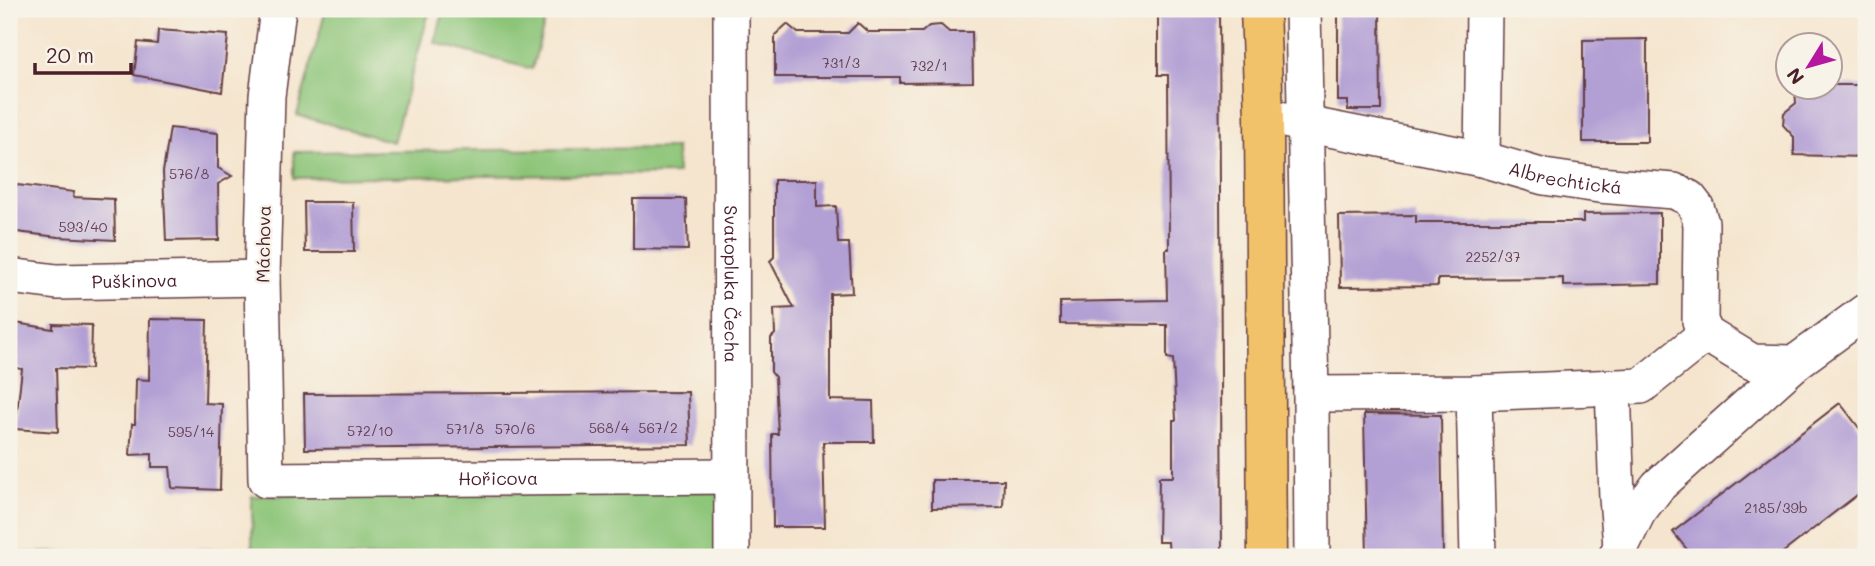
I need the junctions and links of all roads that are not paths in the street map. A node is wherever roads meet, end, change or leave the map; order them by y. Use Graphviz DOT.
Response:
graph roads {
  1 [pos="278,9"];
  2 [pos="731,9"];
  3 [pos="1259,9"];
  4 [pos="1303,9"];
  5 [pos="1484,9"];
  6 [pos="1264,116"];
  7 [pos="1304,124"];
  8 [pos="1482,159"];
  9 [pos="9,276"];
  10 [pos="262,278"];
  11 [pos="1866,312"];
  12 [pos="1706,334"];
  13 [pos="1795,363"];
  14 [pos="1613,387"];
  15 [pos="1474,393"];
  16 [pos="1311,394"];
  17 [pos="732,477"];
  18 [pos="266,480"];
  19 [pos="1619,552"];
  20 [pos="732,557"];
  21 [pos="1267,557"];
  22 [pos="1312,557"];
  23 [pos="1478,557"];
  1 -- 10 [label="street, Máchova"];
  2 -- 17 [label="street, Svatopluka Čecha"];
  3 -- 6 [label="main road"];
  4 -- 7 [label="street"];
  5 -- 8 [label="street"];
  6 -- 7 [label="street, Albrechtická"];
  6 -- 21 [label="main road"];
  7 -- 8 [label="street, Albrechtická"];
  7 -- 16 [label="street"];
  8 -- 12 [label="street, Albrechtická"];
  9 -- 10 [label="street, Puškinova"];
  10 -- 18 [label="street, Máchova"];
  11 -- 13 [label="street"];
  12 -- 13 [label="street"];
  12 -- 14 [label="street"];
  13 -- 19 [label="street"];
  14 -- 15 [label="street"];
  14 -- 19 [label="street"];
  15 -- 16 [label="street"];
  15 -- 23 [label="street"];
  16 -- 22 [label="street"];
  17 -- 18 [label="street, Hořicova"];
  17 -- 20 [label="street, Svatopluka Čecha"];
}
